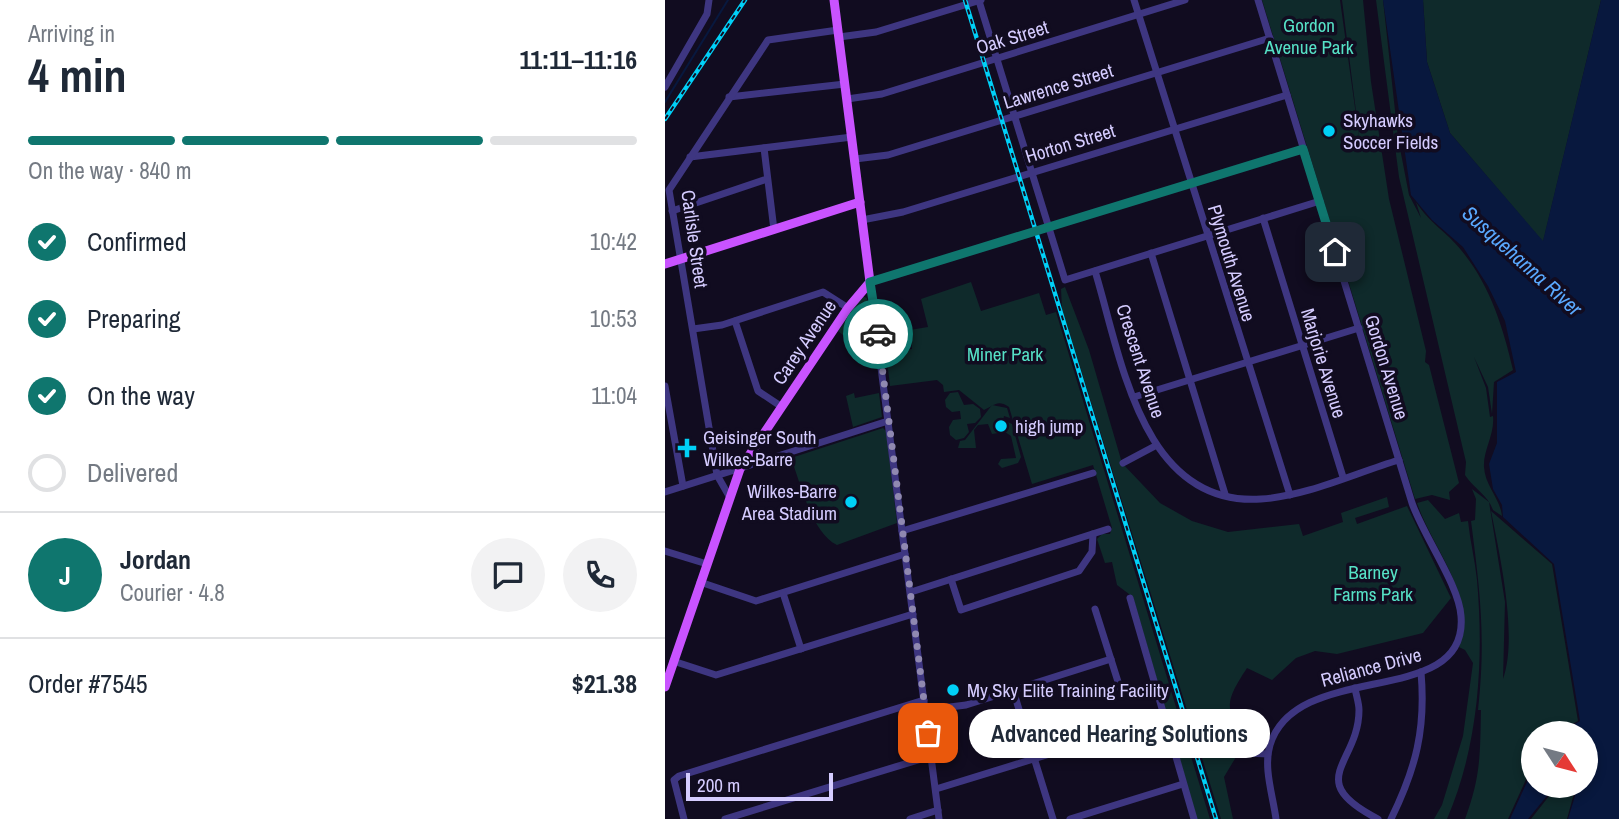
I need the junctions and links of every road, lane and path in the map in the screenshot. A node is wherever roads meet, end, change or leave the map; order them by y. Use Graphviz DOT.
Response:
graph roads {
  1 [pos="709,0"];
  2 [pos="834,0"];
  3 [pos="980,0"];
  4 [pos="1134,0"];
  5 [pos="1185,0"];
  6 [pos="1258,0"];
  7 [pos="1138,14"];
  8 [pos="839,33"];
  9 [pos="1270,38"];
  10 [pos="996,58"];
  11 [pos="1156,73"];
  12 [pos="845,84"];
  13 [pos="665,87"];
  14 [pos="1287,95"];
  15 [pos="729,97"];
  16 [pos="848,99"];
  17 [pos="1014,116"];
  18 [pos="1174,129"];
  19 [pos="852,137"];
  20 [pos="764,148"];
  21 [pos="1303,149"];
  22 [pos="690,157"];
  23 [pos="855,159"];
  24 [pos="1031,174"];
  25 [pos="767,179"];
  26 [pos="1191,184"];
  27 [pos="1320,201"];
  28 [pos="860,202"];
  29 [pos="672,211"];
  30 [pos="1263,218"];
  31 [pos="862,220"];
  32 [pos="1048,227"];
  33 [pos="774,230"];
  34 [pos="1207,236"];
  35 [pos="1151,253"];
  36 [pos="680,260"];
  37 [pos="665,264"];
  38 [pos="1095,271"];
  39 [pos="870,282"];
  40 [pos="848,308"];
  41 [pos="735,321"];
  42 [pos="1359,328"];
  43 [pos="692,330"];
  44 [pos="1302,345"];
  45 [pos="1246,362"];
  46 [pos="1190,380"];
  47 [pos="665,386"];
  48 [pos="1133,397"];
  49 [pos="782,407"];
  50 [pos="888,421"];
  51 [pos="1155,446"];
  52 [pos="1399,460"];
  53 [pos="1123,463"];
  54 [pos="740,469"];
  55 [pos="1093,472"];
  56 [pos="717,475"];
  57 [pos="1343,477"];
  58 [pos="683,486"];
  59 [pos="665,492"];
  60 [pos="1225,494"];
  61 [pos="1290,495"];
  62 [pos="729,496"];
  63 [pos="1412,503"];
  64 [pos="1108,529"];
  65 [pos="902,531"];
  66 [pos="1093,534"];
  67 [pos="665,551"];
  68 [pos="905,554"];
  69 [pos="707,564"];
  70 [pos="951,579"];
  71 [pos="700,582"];
  72 [pos="911,592"];
  73 [pos="783,593"];
  74 [pos="1131,598"];
  75 [pos="1095,609"];
  76 [pos="913,614"];
  77 [pos="801,649"];
  78 [pos="1111,659"];
  79 [pos="673,661"];
  80 [pos="1421,672"];
  81 [pos="665,687"];
  82 [pos="1120,688"];
  83 [pos="1355,688"];
  84 [pos="1013,690"];
  85 [pos="924,701"];
  86 [pos="926,710"];
  87 [pos="1163,719"];
  88 [pos="1247,753"];
  89 [pos="1268,754"];
  90 [pos="931,756"];
  91 [pos="1033,759"];
  92 [pos="1182,784"];
  93 [pos="936,789"];
  94 [pos="939,815"];
  95 [pos="684,819"];
  96 [pos="725,819"];
  97 [pos="910,819"];
  98 [pos="1053,819"];
  99 [pos="1070,819"];
  100 [pos="1194,819"];
  101 [pos="1276,819"];
  102 [pos="1378,819"];
  103 [pos="1391,819"];
  1 -- 13 [label="street"];
  2 -- 8 [label="main road"];
  3 -- 8 [label="street, Carlisle Street"];
  3 -- 10 [label="street"];
  4 -- 7 [label="street, Plymouth Avenue"];
  5 -- 7 [label="street, Oak Street"];
  6 -- 9 [label="street, Gordon Avenue"];
  7 -- 10 [label="street, Oak Street"];
  7 -- 11 [label="street, Plymouth Avenue"];
  8 -- 12 [label="main road"];
  8 -- 15 [label="street, Carlisle Street"];
  9 -- 11 [label="street, Lawrence Street"];
  9 -- 14 [label="street, Gordon Avenue"];
  10 -- 16 [label="street, Oak Street"];
  10 -- 17 [label="street"];
  11 -- 17 [label="street, Lawrence Street"];
  11 -- 18 [label="street, Plymouth Avenue"];
  12 -- 15 [label="street"];
  12 -- 16 [label="main road"];
  14 -- 18 [label="street, Horton Street"];
  14 -- 21 [label="street, Gordon Avenue"];
  15 -- 22 [label="street, Carlisle Street"];
  16 -- 19 [label="main road"];
  17 -- 23 [label="street, Lawrence Street"];
  17 -- 24 [label="street"];
  18 -- 24 [label="street, Horton Street"];
  18 -- 26 [label="street, Plymouth Avenue"];
  19 -- 20 [label="street"];
  19 -- 23 [label="main road"];
  20 -- 22 [label="street"];
  20 -- 25 [label="street"];
  21 -- 26 [label="street"];
  21 -- 27 [label="street, Gordon Avenue"];
  22 -- 29 [label="street, Carlisle Street"];
  23 -- 28 [label="main road"];
  24 -- 31 [label="street, Horton Street"];
  24 -- 32 [label="street"];
  25 -- 29 [label="street"];
  25 -- 33 [label="street"];
  26 -- 32 [label="street"];
  26 -- 34 [label="street, Plymouth Avenue"];
  27 -- 30 [label="street"];
  27 -- 42 [label="street, Gordon Avenue"];
  28 -- 31 [label="main road"];
  28 -- 33 [label="main road"];
  29 -- 36 [label="street, Carlisle Street"];
  30 -- 34 [label="street"];
  30 -- 44 [label="street, Marjorie Avenue"];
  31 -- 39 [label="main road"];
  32 -- 38 [label="street"];
  32 -- 39 [label="street"];
  33 -- 36 [label="main road"];
  34 -- 35 [label="street"];
  34 -- 45 [label="street, Plymouth Avenue"];
  35 -- 38 [label="street"];
  35 -- 46 [label="street"];
  36 -- 37 [label="main road"];
  36 -- 43 [label="street, Carlisle Street"];
  38 -- 48 [label="street, Crescent Avenue"];
  39 -- 40 [label="main road, Carey Avenue"];
  39 -- 50 [label="street"];
  40 -- 41 [label="street"];
  40 -- 49 [label="main road, Carey Avenue"];
  41 -- 43 [label="street"];
  41 -- 49 [label="street"];
  42 -- 44 [label="street"];
  42 -- 52 [label="street, Gordon Avenue"];
  43 -- 56 [label="street, Carlisle Street"];
  44 -- 45 [label="street"];
  44 -- 57 [label="street, Marjorie Avenue"];
  45 -- 46 [label="street"];
  45 -- 61 [label="street, Plymouth Avenue"];
  46 -- 48 [label="street"];
  46 -- 60 [label="street"];
  47 -- 58 [label="street"];
  48 -- 51 [label="street, Crescent Avenue"];
  49 -- 54 [label="main road, Carey Avenue"];
  50 -- 54 [label="street"];
  50 -- 65 [label="street"];
  51 -- 53 [label="street"];
  51 -- 60 [label="street, Crescent Avenue"];
  52 -- 57 [label="street, Crescent Avenue"];
  52 -- 63 [label="street, Gordon Avenue"];
  54 -- 56 [label="street"];
  54 -- 62 [label="main road, Carey Avenue"];
  55 -- 65 [label="street"];
  56 -- 58 [label="street"];
  56 -- 62 [label="street, Carlisle Street"];
  57 -- 61 [label="street, Crescent Avenue"];
  58 -- 59 [label="street"];
  60 -- 61 [label="street, Crescent Avenue"];
  62 -- 69 [label="main road, Carey Avenue"];
  63 -- 80 [label="street, Reliance Drive"];
  64 -- 66 [label="street"];
  65 -- 68 [label="street"];
  66 -- 70 [label="street"];
  66 -- 70 [label="street"];
  67 -- 69 [label="street"];
  68 -- 72 [label="street"];
  68 -- 73 [label="street"];
  69 -- 71 [label="main road, Carey Avenue"];
  70 -- 72 [label="street"];
  71 -- 73 [label="street"];
  71 -- 79 [label="main road, Carey Avenue"];
  72 -- 76 [label="street"];
  73 -- 77 [label="street"];
  74 -- 87 [label="street"];
  75 -- 78 [label="street"];
  76 -- 77 [label="street"];
  76 -- 85 [label="street"];
  77 -- 79 [label="street"];
  78 -- 82 [label="street"];
  78 -- 84 [label="street"];
  79 -- 81 [label="main road, Carey Avenue"];
  80 -- 83 [label="street, Reliance Drive"];
  80 -- 103 [label="street"];
  83 -- 89 [label="street, Reliance Drive"];
  83 -- 102 [label="street"];
  84 -- 86 [label="street"];
  84 -- 91 [label="street"];
  85 -- 86 [label="street"];
  85 -- 95 [label="street"];
  86 -- 90 [label="street"];
  87 -- 91 [label="street"];
  87 -- 92 [label="street"];
  88 -- 89 [label="street"];
  89 -- 101 [label="street"];
  90 -- 93 [label="street"];
  90 -- 96 [label="street"];
  91 -- 93 [label="street"];
  91 -- 98 [label="street"];
  92 -- 99 [label="street"];
  92 -- 100 [label="street"];
  93 -- 94 [label="street"];
  94 -- 97 [label="street"];
}
